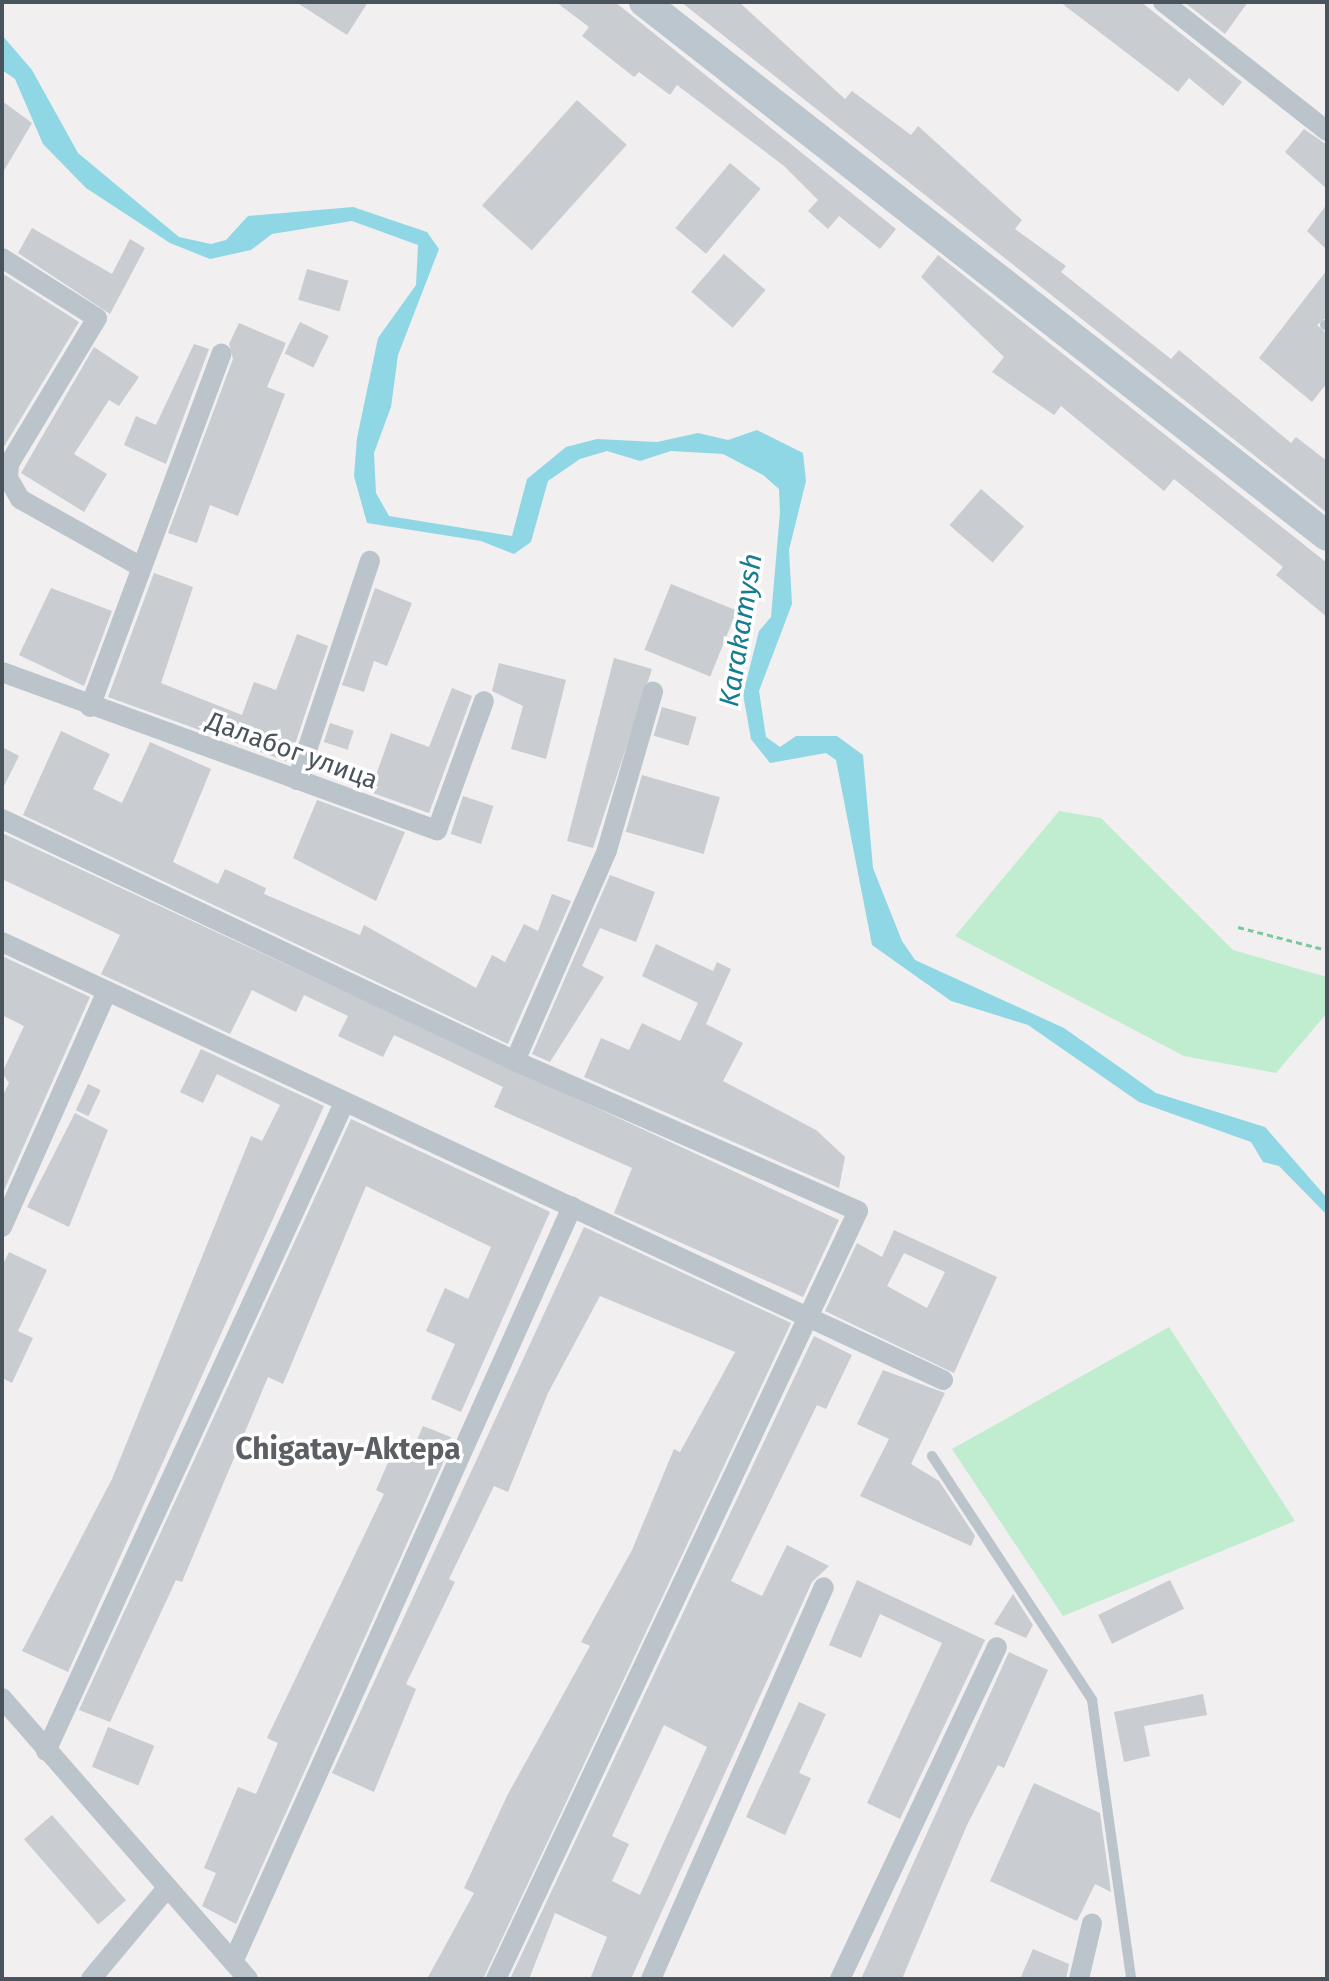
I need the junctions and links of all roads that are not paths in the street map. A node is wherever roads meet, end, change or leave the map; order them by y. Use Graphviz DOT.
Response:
graph roads {
  1 [pos="644,2"];
  2 [pos="1163,2"];
  3 [pos="1327,131"];
  4 [pos="2,258"];
  5 [pos="221,354"];
  6 [pos="1327,536"];
  7 [pos="370,561"];
  8 [pos="141,567"];
  9 [pos="2,672"];
  10 [pos="653,692"];
  11 [pos="484,701"];
  12 [pos="90,707"];
  13 [pos="297,780"];
  14 [pos="2,819"];
  15 [pos="2,942"];
  16 [pos="107,991"];
  17 [pos="515,1061"];
  18 [pos="344,1103"];
  19 [pos="572,1207"];
  20 [pos="2,1227"];
  21 [pos="803,1317"];
  22 [pos="943,1380"];
  23 [pos="932,1456"];
  24 [pos="824,1587"];
  25 [pos="997,1647"];
  26 [pos="2,1698"];
  27 [pos="46,1751"];
  28 [pos="167,1888"];
  29 [pos="1092,1923"];
  30 [pos="233,1962"];
  31 [pos="91,1979"];
  32 [pos="248,1979"];
  33 [pos="496,1979"];
  34 [pos="651,1979"];
  35 [pos="840,1979"];
  36 [pos="1079,1979"];
  37 [pos="1131,1979"];
  1 -- 6 [label="street"];
  2 -- 3 [label="street"];
  4 -- 8 [label="street"];
  5 -- 8 [label="street"];
  7 -- 13 [label="street"];
  8 -- 12 [label="street"];
  9 -- 12 [label="street, Далабог улица"];
  10 -- 17 [label="street"];
  11 -- 13 [label="street, Далабог улица"];
  12 -- 13 [label="street, Далабог улица"];
  14 -- 17 [label="street"];
  15 -- 16 [label="street"];
  16 -- 18 [label="street"];
  16 -- 20 [label="street"];
  17 -- 21 [label="street"];
  18 -- 19 [label="street"];
  18 -- 27 [label="street"];
  19 -- 21 [label="street"];
  19 -- 30 [label="street"];
  21 -- 22 [label="street"];
  21 -- 33 [label="street"];
  23 -- 37 [label="lane"];
  24 -- 34 [label="street"];
  25 -- 35 [label="street"];
  26 -- 27 [label="street"];
  27 -- 28 [label="street"];
  28 -- 30 [label="street"];
  28 -- 31 [label="street"];
  29 -- 36 [label="street"];
  30 -- 32 [label="street"];
}
